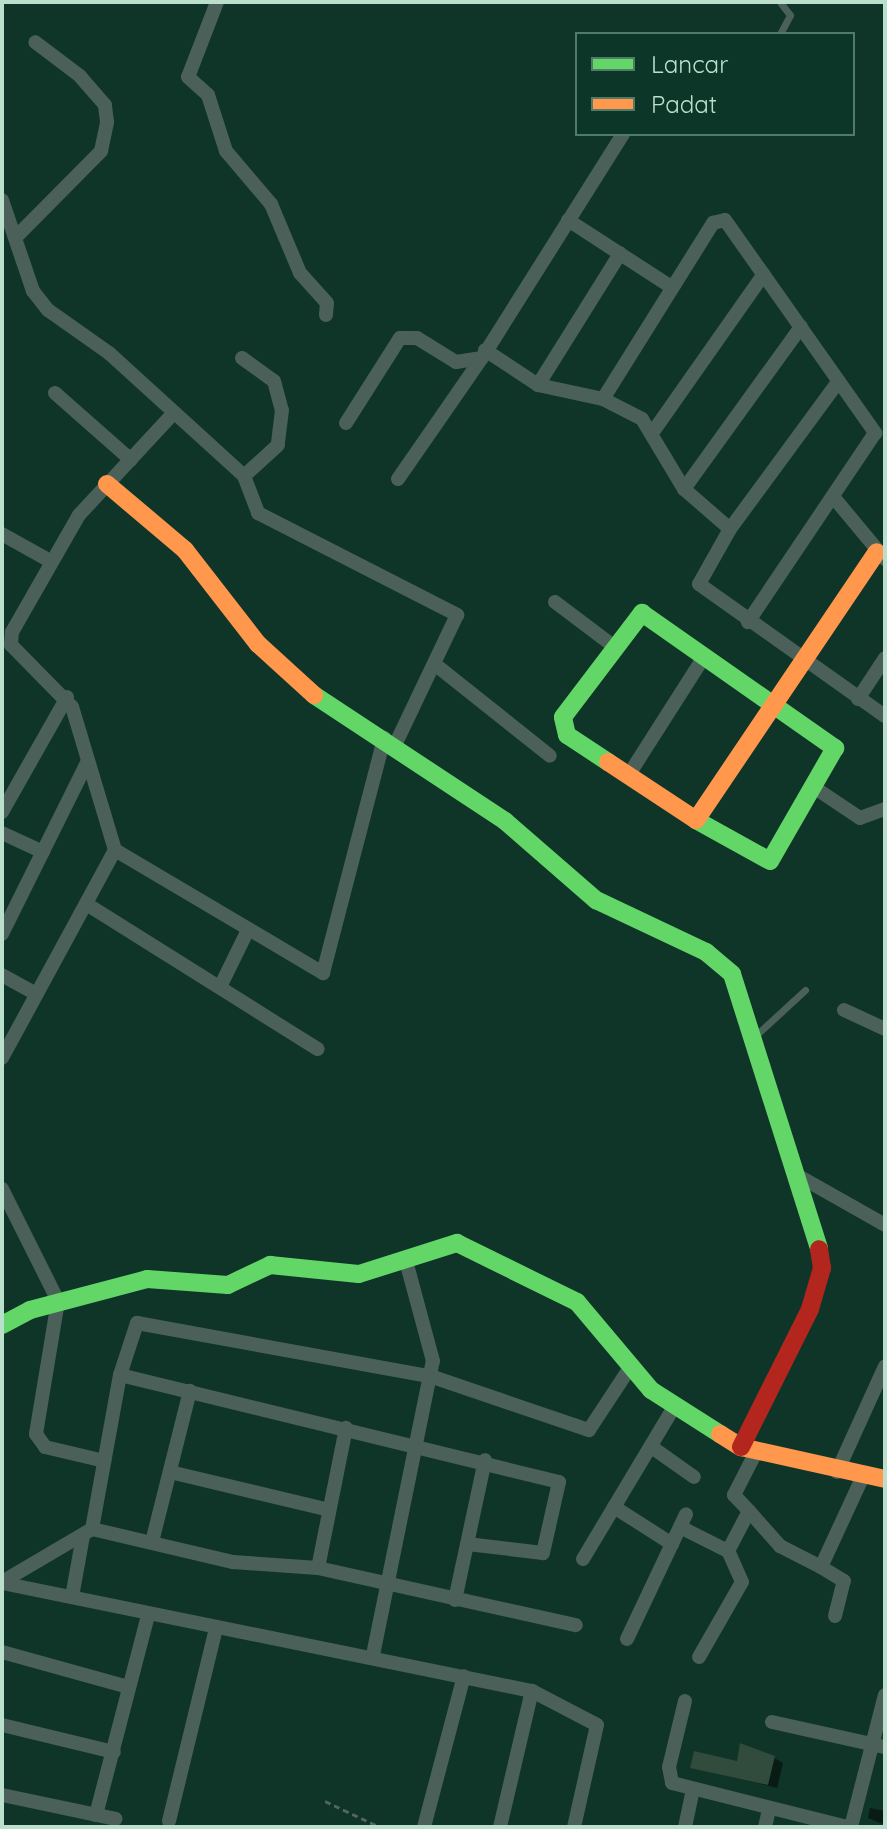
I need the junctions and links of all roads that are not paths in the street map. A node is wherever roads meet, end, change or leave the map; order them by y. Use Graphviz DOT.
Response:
graph roads {
  1 [pos="217,2"];
  2 [pos="780,2"];
  3 [pos="781,32"];
  4 [pos="35,42"];
  5 [pos="622,136"];
  6 [pos="2,200"];
  7 [pos="568,220"];
  8 [pos="19,234"];
  9 [pos="620,254"];
  10 [pos="764,274"];
  11 [pos="671,287"];
  12 [pos="326,315"];
  13 [pos="801,327"];
  14 [pos="483,354"];
  15 [pos="242,358"];
  16 [pos="838,382"];
  17 [pos="538,385"];
  18 [pos="55,393"];
  19 [pos="603,399"];
  20 [pos="171,416"];
  21 [pos="346,423"];
  22 [pos="655,429"];
  23 [pos="131,460"];
  24 [pos="244,476"];
  25 [pos="398,479"];
  26 [pos="107,484"];
  27 [pos="684,489"];
  28 [pos="835,499"];
  29 [pos="730,529"];
  30 [pos="2,534"];
  31 [pos="881,555"];
  32 [pos="52,562"];
  33 [pos="555,602"];
  34 [pos="748,622"];
  35 [pos="612,645"];
  36 [pos="705,655"];
  37 [pos="885,658"];
  38 [pos="437,666"];
  39 [pos="791,681"];
  40 [pos="67,697"];
  41 [pos="858,699"];
  42 [pos="885,716"];
  43 [pos="389,741"];
  44 [pos="550,756"];
  45 [pos="88,761"];
  46 [pos="628,776"];
  47 [pos="815,788"];
  48 [pos="885,809"];
  49 [pos="2,812"];
  50 [pos="696,820"];
  51 [pos="2,833"];
  52 [pos="115,850"];
  53 [pos="43,852"];
  54 [pos="88,905"];
  55 [pos="247,932"];
  56 [pos="2,934"];
  57 [pos="2,975"];
  58 [pos="221,985"];
  59 [pos="805,990"];
  60 [pos="36,994"];
  61 [pos="844,1010"];
  62 [pos="885,1029"];
  63 [pos="753,1038"];
  64 [pos="4,1048"];
  65 [pos="318,1049"];
  66 [pos="793,1173"];
  67 [pos="2,1189"];
  68 [pos="885,1225"];
  69 [pos="406,1261"];
  70 [pos="58,1301"];
  71 [pos="2,1325"];
  72 [pos="631,1366"];
  73 [pos="885,1366"];
  74 [pos="120,1375"];
  75 [pos="430,1376"];
  76 [pos="190,1391"];
  77 [pos="674,1407"];
  78 [pos="346,1428"];
  79 [pos="416,1444"];
  80 [pos="653,1448"];
  81 [pos="748,1450"];
  82 [pos="485,1460"];
  83 [pos="104,1461"];
  84 [pos="170,1472"];
  85 [pos="837,1472"];
  86 [pos="863,1476"];
  87 [pos="694,1477"];
  88 [pos="885,1479"];
  89 [pos="614,1507"];
  90 [pos="329,1510"];
  91 [pos="749,1511"];
  92 [pos="88,1532"];
  93 [pos="152,1542"];
  94 [pos="468,1544"];
  95 [pos="672,1544"];
  96 [pos="728,1551"];
  97 [pos="583,1559"];
  98 [pos="821,1567"];
  99 [pos="318,1568"];
  100 [pos="2,1583"];
  101 [pos="386,1584"];
  102 [pos="72,1597"];
  103 [pos="455,1600"];
  104 [pos="148,1616"];
  105 [pos="835,1616"];
  106 [pos="576,1625"];
  107 [pos="215,1632"];
  108 [pos="627,1639"];
  109 [pos="2,1652"];
  110 [pos="373,1655"];
  111 [pos="699,1657"];
  112 [pos="464,1676"];
  113 [pos="128,1687"];
  114 [pos="532,1691"];
  115 [pos="885,1695"];
  116 [pos="685,1701"];
  117 [pos="772,1722"];
  118 [pos="2,1725"];
  119 [pos="878,1745"];
  120 [pos="114,1752"];
  121 [pos="692,1793"];
  122 [pos="2,1795"];
  123 [pos="769,1809"];
  124 [pos="96,1815"];
  125 [pos="116,1819"];
  126 [pos="169,1821"];
  127 [pos="424,1827"];
  128 [pos="500,1827"];
  129 [pos="574,1827"];
  130 [pos="685,1827"];
  131 [pos="765,1827"];
  132 [pos="849,1827"];
  1 -- 12 [label="street"];
  2 -- 3 [label="lane"];
  4 -- 8 [label="street"];
  5 -- 7 [label="street"];
  6 -- 8 [label="street"];
  7 -- 9 [label="street"];
  7 -- 14 [label="street"];
  8 -- 20 [label="street"];
  9 -- 11 [label="street"];
  9 -- 17 [label="street"];
  10 -- 11 [label="street"];
  10 -- 13 [label="street"];
  10 -- 22 [label="street"];
  11 -- 19 [label="street"];
  13 -- 16 [label="street"];
  13 -- 27 [label="street"];
  14 -- 17 [label="street"];
  14 -- 21 [label="street"];
  14 -- 25 [label="street"];
  15 -- 24 [label="street"];
  16 -- 28 [label="street"];
  16 -- 29 [label="street"];
  17 -- 19 [label="street"];
  18 -- 23 [label="street"];
  19 -- 22 [label="street"];
  20 -- 23 [label="street"];
  20 -- 24 [label="street"];
  22 -- 27 [label="street"];
  23 -- 26 [label="street"];
  24 -- 38 [label="street"];
  26 -- 32 [label="street"];
  26 -- 43 [label="street"];
  27 -- 29 [label="street"];
  28 -- 31 [label="street"];
  28 -- 34 [label="street"];
  29 -- 34 [label="street"];
  30 -- 32 [label="street"];
  31 -- 39 [label="street"];
  32 -- 40 [label="street"];
  33 -- 35 [label="street"];
  34 -- 39 [label="street"];
  35 -- 36 [label="street"];
  35 -- 46 [label="street"];
  36 -- 39 [label="street"];
  36 -- 46 [label="street"];
  37 -- 41 [label="street"];
  38 -- 43 [label="street"];
  38 -- 44 [label="street"];
  39 -- 41 [label="street"];
  39 -- 47 [label="street"];
  39 -- 50 [label="street"];
  40 -- 45 [label="street"];
  40 -- 49 [label="street"];
  41 -- 42 [label="street"];
  43 -- 55 [label="street"];
  43 -- 63 [label="street"];
  45 -- 52 [label="street"];
  45 -- 53 [label="street"];
  46 -- 50 [label="street"];
  47 -- 48 [label="street"];
  47 -- 50 [label="street"];
  51 -- 53 [label="street"];
  52 -- 54 [label="street"];
  52 -- 55 [label="street"];
  53 -- 56 [label="street"];
  54 -- 58 [label="street"];
  54 -- 60 [label="street"];
  55 -- 58 [label="street"];
  57 -- 60 [label="street"];
  58 -- 65 [label="street"];
  59 -- 63 [label="lane"];
  60 -- 64 [label="street"];
  61 -- 62 [label="street"];
  63 -- 66 [label="street"];
  66 -- 68 [label="street"];
  66 -- 81 [label="street"];
  67 -- 70 [label="street"];
  69 -- 70 [label="street"];
  69 -- 72 [label="street"];
  69 -- 75 [label="street"];
  70 -- 71 [label="street"];
  70 -- 83 [label="street"];
  72 -- 75 [label="street"];
  72 -- 77 [label="street"];
  73 -- 85 [label="street"];
  74 -- 75 [label="street"];
  74 -- 76 [label="street"];
  74 -- 83 [label="street"];
  75 -- 79 [label="street"];
  76 -- 78 [label="street"];
  76 -- 84 [label="street"];
  77 -- 80 [label="street"];
  77 -- 81 [label="street"];
  78 -- 79 [label="street"];
  78 -- 90 [label="street"];
  79 -- 82 [label="street"];
  79 -- 101 [label="street"];
  80 -- 87 [label="street"];
  80 -- 89 [label="street"];
  81 -- 85 [label="street"];
  81 -- 91 [label="street"];
  82 -- 94 [label="street"];
  82 -- 94 [label="street"];
  83 -- 92 [label="street"];
  84 -- 90 [label="street"];
  84 -- 93 [label="street"];
  85 -- 86 [label="street"];
  86 -- 88 [label="street"];
  86 -- 98 [label="street"];
  89 -- 95 [label="street"];
  89 -- 97 [label="street"];
  90 -- 99 [label="street"];
  91 -- 96 [label="street"];
  91 -- 98 [label="street"];
  92 -- 93 [label="street"];
  92 -- 100 [label="street"];
  92 -- 102 [label="street"];
  93 -- 99 [label="street"];
  94 -- 103 [label="street"];
  95 -- 96 [label="street"];
  95 -- 108 [label="street"];
  96 -- 111 [label="street"];
  98 -- 105 [label="street"];
  99 -- 101 [label="street"];
  100 -- 102 [label="street"];
  101 -- 103 [label="street"];
  101 -- 110 [label="street"];
  102 -- 104 [label="street"];
  103 -- 106 [label="street"];
  104 -- 107 [label="street"];
  104 -- 113 [label="street"];
  107 -- 110 [label="street"];
  107 -- 126 [label="street"];
  109 -- 113 [label="street"];
  110 -- 112 [label="street"];
  112 -- 114 [label="street"];
  112 -- 127 [label="street"];
  113 -- 120 [label="street"];
  114 -- 128 [label="street"];
  114 -- 129 [label="street"];
  115 -- 119 [label="street"];
  116 -- 121 [label="street"];
  117 -- 119 [label="street"];
  118 -- 120 [label="street"];
  119 -- 132 [label="street"];
  120 -- 124 [label="street"];
  121 -- 123 [label="street"];
  121 -- 130 [label="street"];
  122 -- 124 [label="street"];
  123 -- 131 [label="street"];
  123 -- 132 [label="street"];
  124 -- 125 [label="street"];
}
